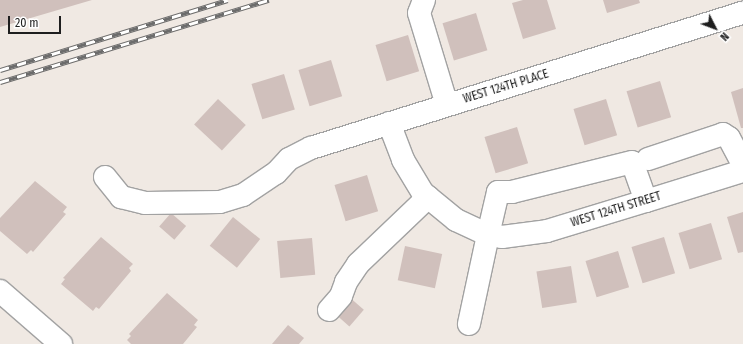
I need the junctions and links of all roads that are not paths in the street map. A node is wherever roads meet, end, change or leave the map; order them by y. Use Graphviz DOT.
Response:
graph roads {
  1 [pos="424,0"];
  2 [pos="743,13"];
  3 [pos="447,105"];
  4 [pos="389,123"];
  5 [pos="648,158"];
  6 [pos="743,164"];
  7 [pos="743,171"];
  8 [pos="105,177"];
  9 [pos="428,197"];
  10 [pos="646,201"];
  11 [pos="488,235"];
  12 [pos="0,291"];
  13 [pos="329,310"];
  14 [pos="469,324"];
  15 [pos="61,344"];
  1 -- 3 [label="street"];
  2 -- 3 [label="street, WEST 124TH PLACE"];
  3 -- 4 [label="street, WEST 124TH PLACE"];
  4 -- 8 [label="street, WEST 124TH PLACE"];
  4 -- 9 [label="street"];
  5 -- 6 [label="street"];
  7 -- 10 [label="street, WEST 124TH STREET"];
  9 -- 11 [label="street"];
  9 -- 13 [label="street"];
  10 -- 11 [label="street, WEST 124TH STREET"];
  10 -- 11 [label="street"];
  11 -- 14 [label="street"];
  12 -- 15 [label="street"];
}
